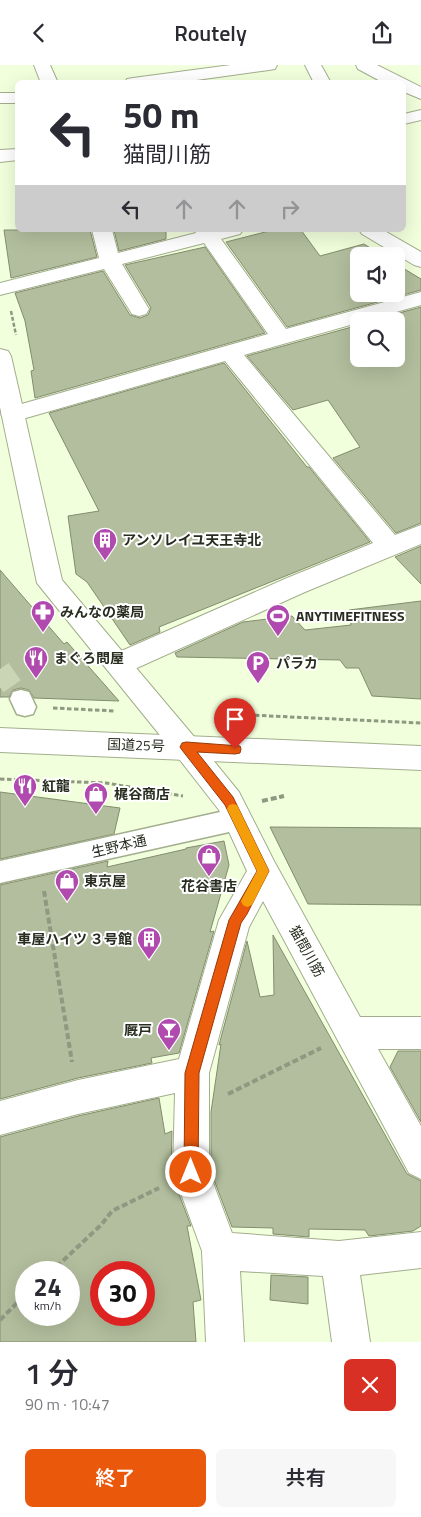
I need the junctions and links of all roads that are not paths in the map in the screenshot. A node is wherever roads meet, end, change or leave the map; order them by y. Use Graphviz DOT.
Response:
graph roads {
  1 [pos="42,65"];
  2 [pos="269,65"];
  3 [pos="313,65"];
  4 [pos="364,65"];
  5 [pos="49,80"];
  6 [pos="140,80"];
  7 [pos="321,80"];
  8 [pos="392,80"];
  9 [pos="406,86"];
  10 [pos="421,94"];
  11 [pos="0,98"];
  12 [pos="15,98"];
  13 [pos="421,115"];
  14 [pos="406,119"];
  15 [pos="15,154"];
  16 [pos="0,157"];
  17 [pos="102,232"];
  18 [pos="372,232"];
  19 [pos="207,233"];
  20 [pos="421,261"];
  21 [pos="110,263"];
  22 [pos="0,289"];
  23 [pos="421,298"];
  24 [pos="138,309"];
  25 [pos="281,338"];
  26 [pos="230,353"];
  27 [pos="0,356"];
  28 [pos="12,414"];
  29 [pos="421,533"];
  30 [pos="390,545"];
  31 [pos="119,664"];
  32 [pos="0,740"];
  33 [pos="186,747"];
  34 [pos="421,758"];
  35 [pos="246,811"];
  36 [pos="263,871"];
  37 [pos="0,872"];
  38 [pos="353,1033"];
  39 [pos="421,1033"];
  40 [pos="192,1073"];
  41 [pos="0,1118"];
  42 [pos="421,1161"];
  43 [pos="421,1250"];
  44 [pos="220,1251"];
  45 [pos="339,1259"];
  46 [pos="225,1342"];
  47 [pos="352,1342"];
  1 -- 5 [label="main road"];
  2 -- 6 [label="main road"];
  3 -- 7 [label="main road"];
  4 -- 8 [label="main road"];
  9 -- 10 [label="main road"];
  11 -- 12 [label="main road"];
  13 -- 14 [label="main road"];
  15 -- 16 [label="main road"];
  17 -- 21 [label="main road"];
  18 -- 20 [label="main road"];
  19 -- 21 [label="main road"];
  19 -- 25 [label="main road"];
  21 -- 22 [label="main road"];
  21 -- 24 [label="main road"];
  23 -- 25 [label="main road"];
  25 -- 26 [label="main road"];
  26 -- 28 [label="main road"];
  26 -- 30 [label="main road"];
  27 -- 28 [label="main road, 猫間川筋"];
  28 -- 31 [label="main road, 猫間川筋"];
  29 -- 30 [label="main road"];
  30 -- 31 [label="main road"];
  31 -- 33 [label="main road, 猫間川筋"];
  32 -- 33 [label="main road, 国道25号"];
  33 -- 34 [label="main road, 国道25号"];
  33 -- 35 [label="main road, 猫間川筋"];
  35 -- 36 [label="main road, 猫間川筋"];
  35 -- 37 [label="street, 生野本通"];
  36 -- 38 [label="main road, 猫間川筋"];
  36 -- 40 [label="main road"];
  38 -- 39 [label="main road"];
  38 -- 42 [label="main road, 猫間川筋"];
  40 -- 41 [label="main road"];
  40 -- 44 [label="main road"];
  43 -- 45 [label="main road"];
  44 -- 45 [label="main road"];
  44 -- 46 [label="main road"];
  45 -- 47 [label="main road"];
}
